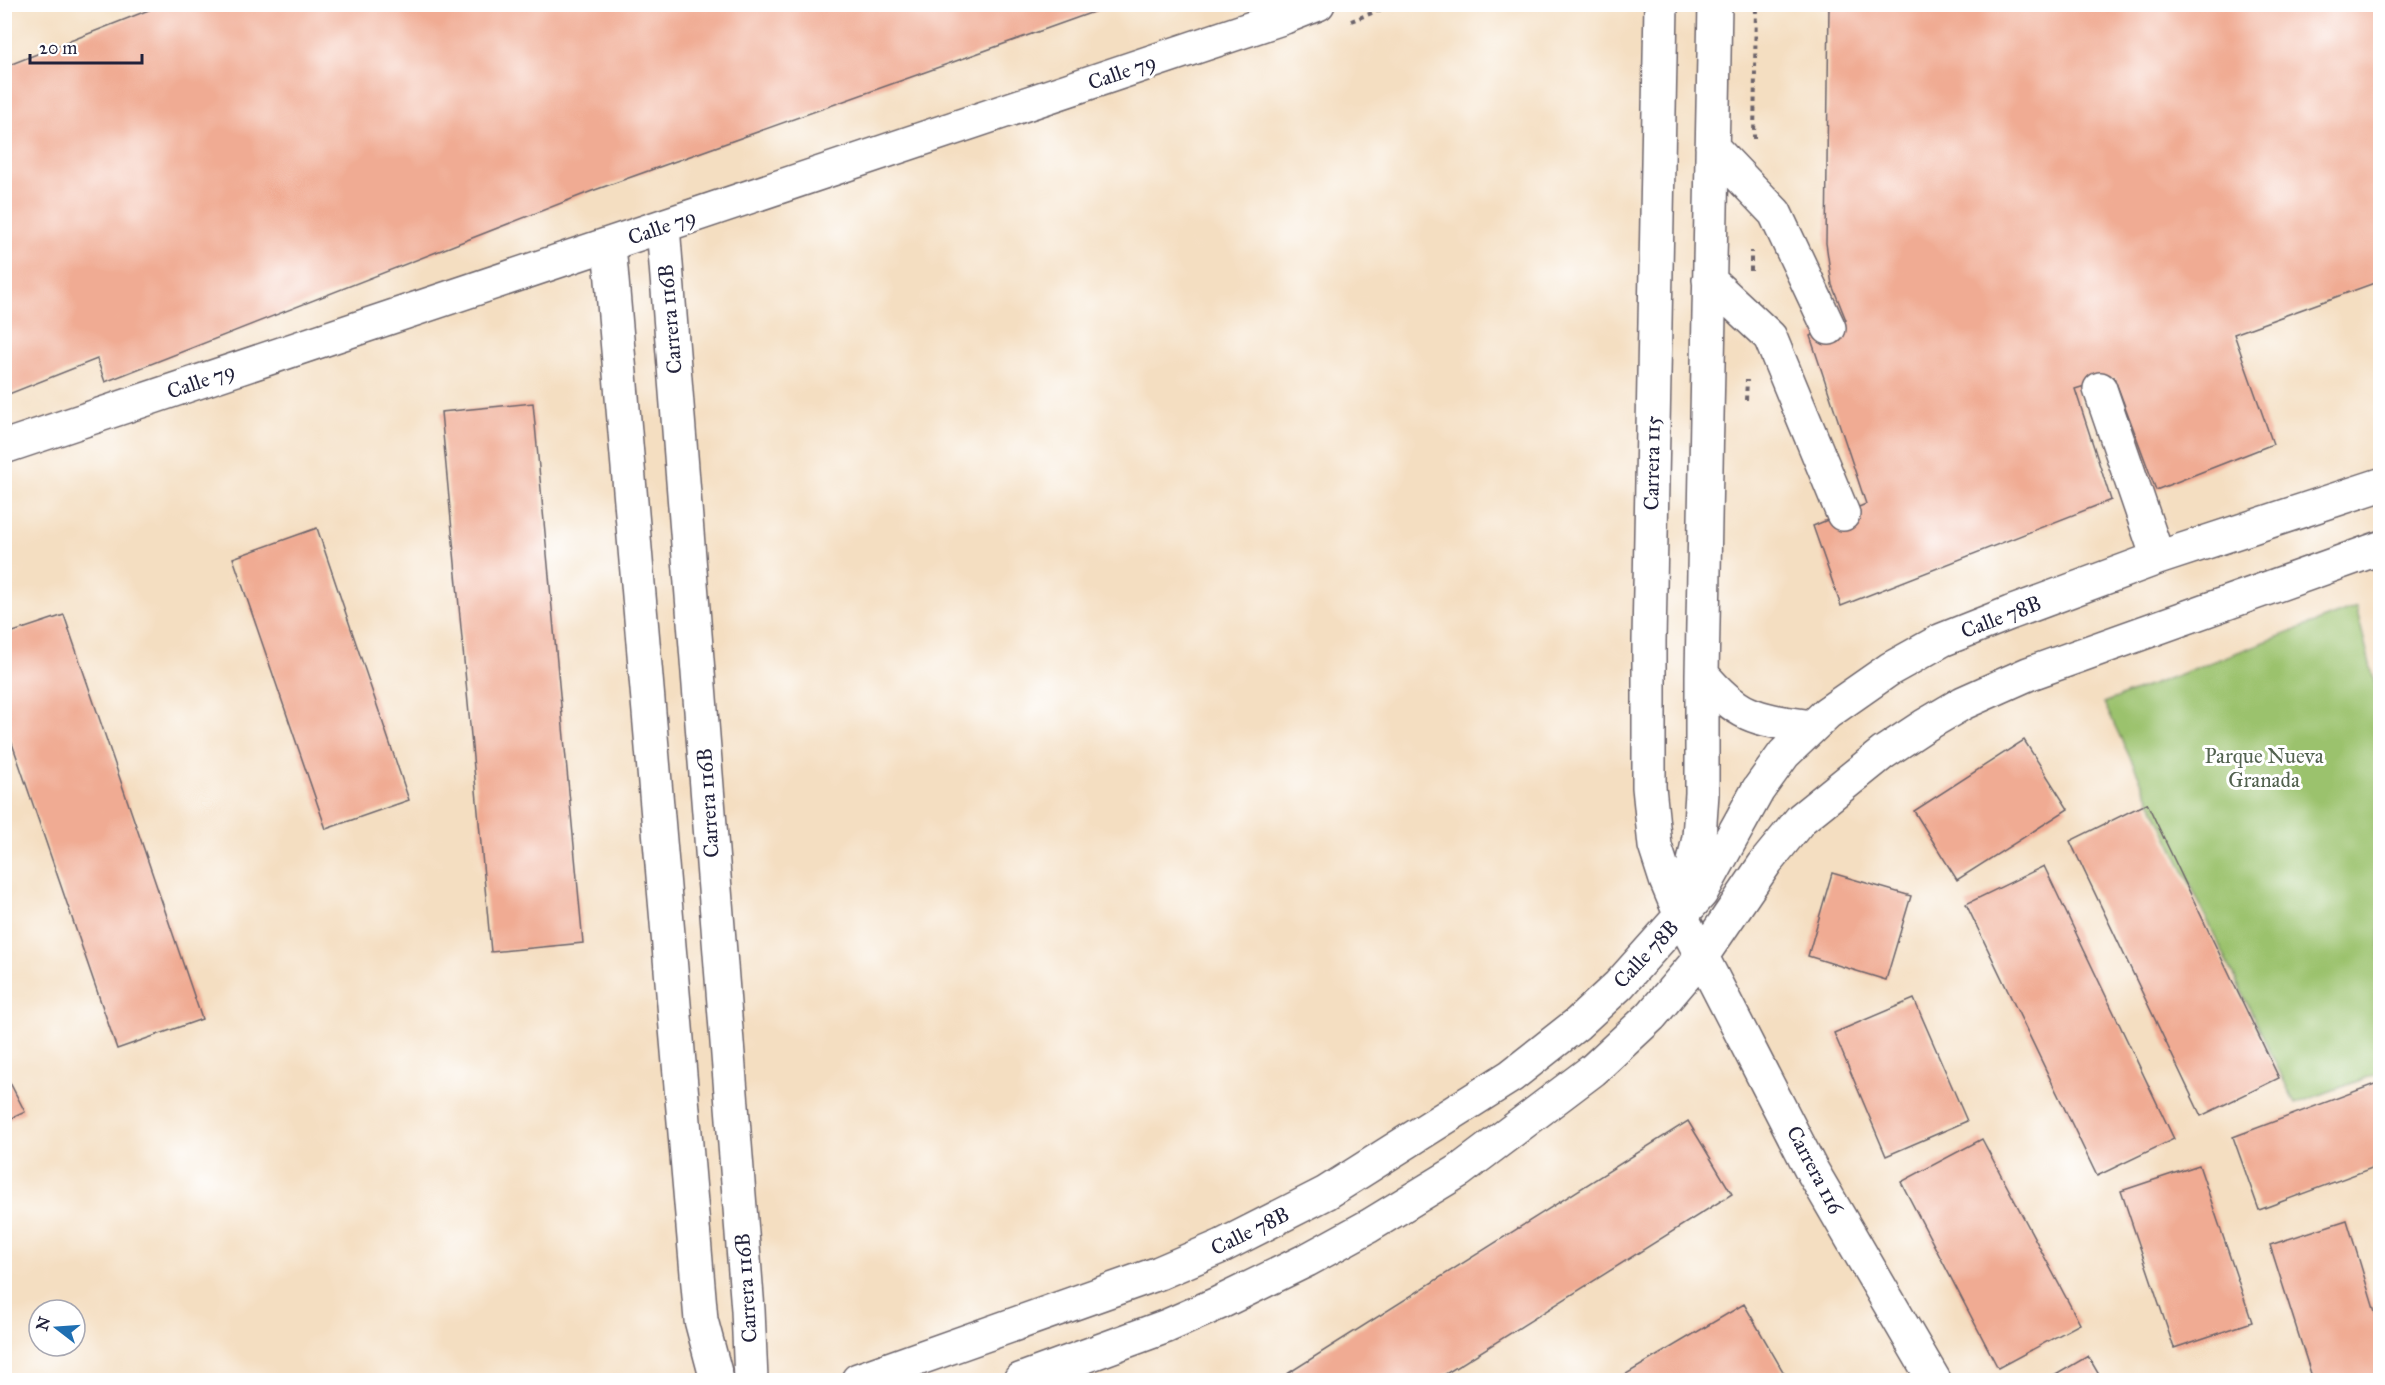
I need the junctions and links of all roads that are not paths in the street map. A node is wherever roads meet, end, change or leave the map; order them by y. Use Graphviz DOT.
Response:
graph roads {
  1 [pos="1318,4"];
  2 [pos="1661,4"];
  3 [pos="1715,4"];
  4 [pos="1712,147"];
  5 [pos="663,226"];
  6 [pos="609,245"];
  7 [pos="1709,280"];
  8 [pos="1828,328"];
  9 [pos="2100,389"];
  10 [pos="4,447"];
  11 [pos="2380,485"];
  12 [pos="1843,514"];
  13 [pos="2380,548"];
  14 [pos="2158,558"];
  15 [pos="1702,674"];
  16 [pos="1811,727"];
  17 [pos="1681,916"];
  18 [pos="1702,956"];
  19 [pos="717,1380"];
  20 [pos="751,1380"];
  21 [pos="858,1380"];
  22 [pos="1020,1380"];
  23 [pos="1934,1380"];
  1 -- 5 [label="street, Calle 79"];
  2 -- 17 [label="street, Carrera 115"];
  3 -- 4 [label="street"];
  4 -- 7 [label="street"];
  4 -- 8 [label="street"];
  5 -- 6 [label="street, Calle 79"];
  5 -- 20 [label="street, Carrera 116B"];
  6 -- 10 [label="street, Calle 79"];
  6 -- 19 [label="street, Carrera 116B"];
  7 -- 12 [label="street"];
  7 -- 15 [label="street"];
  9 -- 14 [label="street"];
  11 -- 14 [label="street, Calle 78B"];
  13 -- 18 [label="street, Calle 78B"];
  14 -- 16 [label="street, Calle 78B"];
  15 -- 16 [label="street"];
  15 -- 17 [label="street"];
  16 -- 17 [label="street, Calle 78B"];
  17 -- 18 [label="street, Carrera 115"];
  17 -- 21 [label="street, Calle 78B"];
  18 -- 22 [label="street, Calle 78B"];
  18 -- 23 [label="street, Carrera 116"];
}
